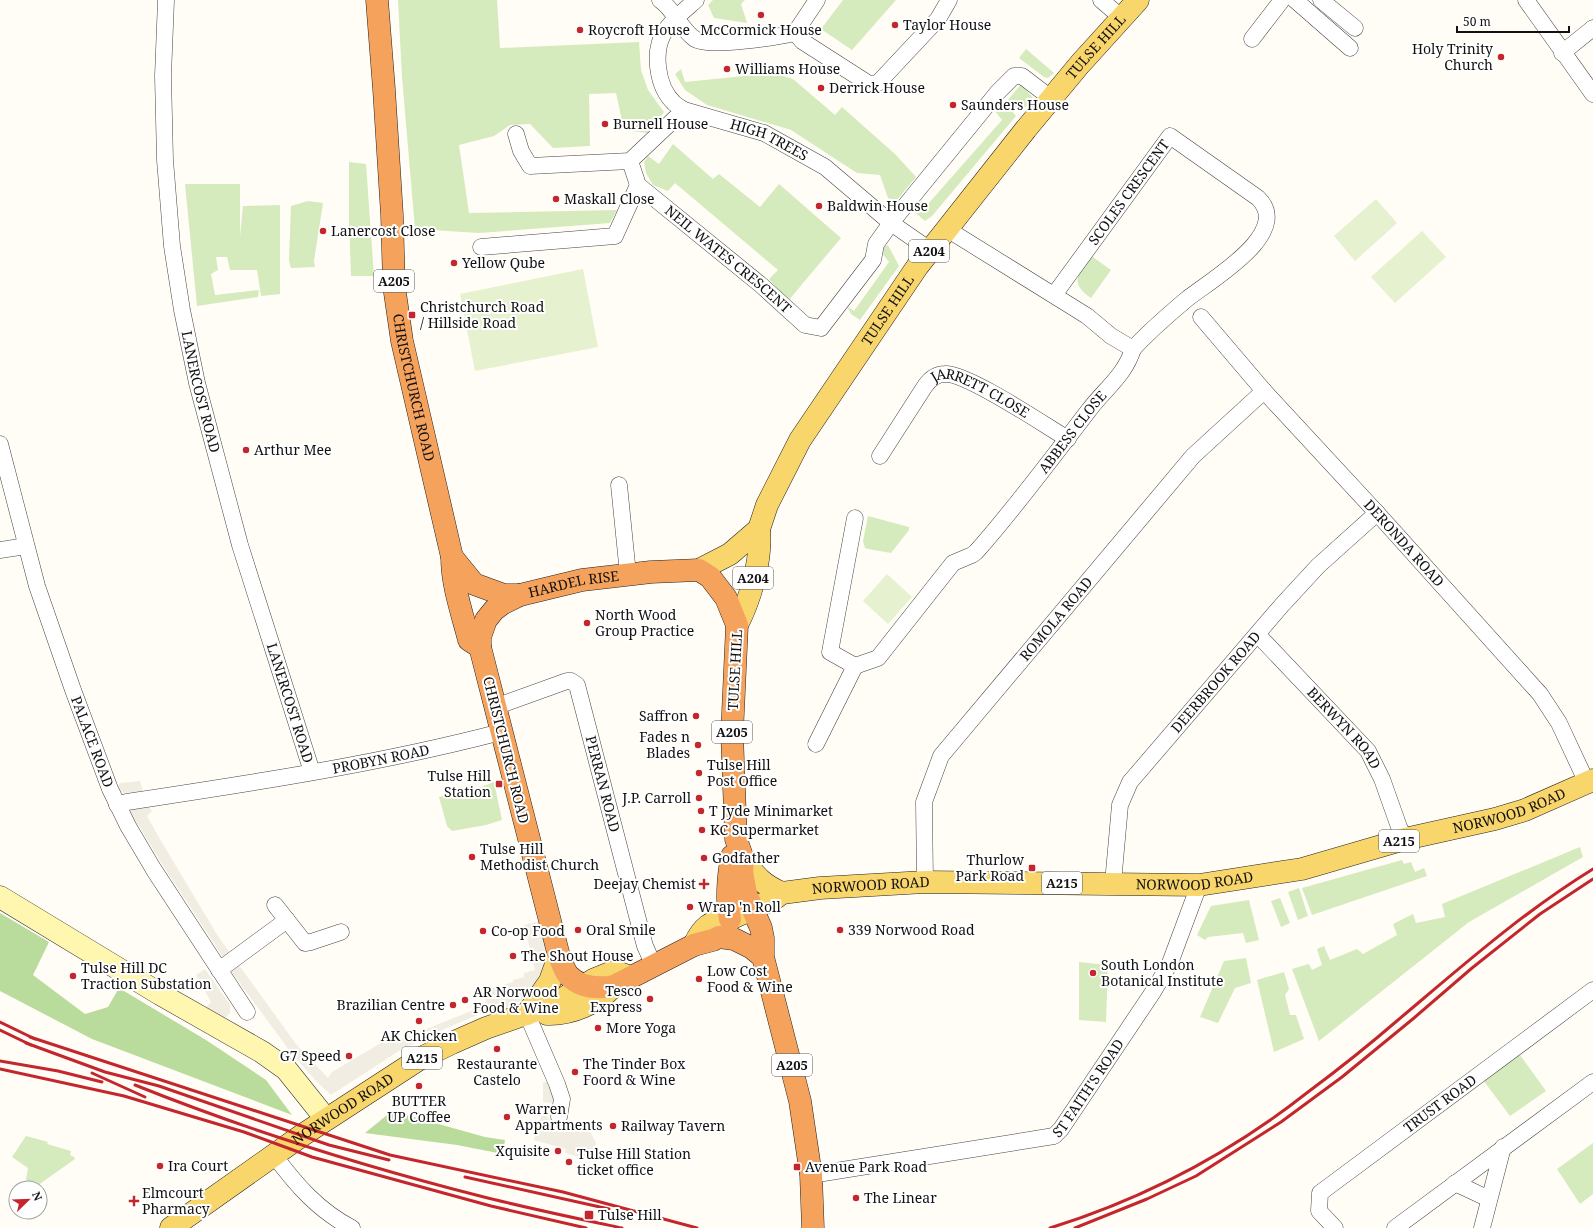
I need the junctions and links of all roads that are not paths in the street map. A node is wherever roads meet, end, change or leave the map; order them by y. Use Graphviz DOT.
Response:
graph roads {
  1 [pos="166,0"];
  2 [pos="377,0"];
  3 [pos="660,0"];
  4 [pos="696,0"];
  5 [pos="817,0"];
  6 [pos="949,0"];
  7 [pos="1101,0"];
  8 [pos="1138,0"];
  9 [pos="1282,0"];
  10 [pos="1295,0"];
  11 [pos="1321,0"];
  12 [pos="1526,0"];
  13 [pos="1122,18"];
  14 [pos="676,19"];
  15 [pos="1355,28"];
  16 [pos="1593,28"];
  17 [pos="795,33"];
  18 [pos="1252,39"];
  19 [pos="1350,48"];
  20 [pos="1562,53"];
  21 [pos="1593,94"];
  22 [pos="1052,99"];
  23 [pos="684,110"];
  24 [pos="516,134"];
  25 [pos="630,161"];
  26 [pos="638,185"];
  27 [pos="891,223"];
  28 [pos="947,229"];
  29 [pos="481,247"];
  30 [pos="930,250"];
  31 [pos="1054,295"];
  32 [pos="1201,317"];
  33 [pos="1133,349"];
  34 [pos="1264,391"];
  35 [pos="1068,439"];
  36 [pos="0,444"];
  37 [pos="880,456"];
  38 [pos="619,485"];
  39 [pos="1377,513"];
  40 [pos="855,518"];
  41 [pos="759,529"];
  42 [pos="26,546"];
  43 [pos="0,550"];
  44 [pos="452,557"];
  45 [pos="699,570"];
  46 [pos="628,574"];
  47 [pos="520,595"];
  48 [pos="737,625"];
  49 [pos="1258,634"];
  50 [pos="480,647"];
  51 [pos="855,666"];
  52 [pos="495,707"];
  53 [pos="501,732"];
  54 [pos="816,744"];
  55 [pos="312,772"];
  56 [pos="1590,781"];
  57 [pos="117,805"];
  58 [pos="1404,839"];
  59 [pos="740,849"];
  60 [pos="924,882"];
  61 [pos="1113,883"];
  62 [pos="1199,885"];
  63 [pos="782,893"];
  64 [pos="0,897"];
  65 [pos="276,905"];
  66 [pos="753,908"];
  67 [pos="287,920"];
  68 [pos="724,928"];
  69 [pos="340,932"];
  70 [pos="559,956"];
  71 [pos="763,957"];
  72 [pos="654,966"];
  73 [pos="219,970"];
  74 [pos="622,981"];
  75 [pos="584,985"];
  76 [pos="1593,990"];
  77 [pos="247,1012"];
  78 [pos="527,1014"];
  79 [pos="1593,1082"];
  80 [pos="558,1117"];
  81 [pos="326,1119"];
  82 [pos="1503,1147"];
  83 [pos="274,1155"];
  84 [pos="812,1175"];
  85 [pos="1455,1183"];
  86 [pos="1489,1199"];
  87 [pos="171,1228"];
  88 [pos="352,1228"];
  89 [pos="813,1228"];
  90 [pos="1335,1228"];
  91 [pos="1395,1228"];
  92 [pos="1482,1228"];
  1 -- 55 [label="street, LANERCOST ROAD"];
  2 -- 44 [label="highway, CHRISTCHURCH ROAD / A205"];
  3 -- 14 [label="street"];
  4 -- 14 [label="street, HIGH TREES"];
  5 -- 17 [label="street"];
  6 -- 17 [label="street"];
  7 -- 13 [label="street"];
  8 -- 13 [label="main road, TULSE HILL / A204"];
  9 -- 18 [label="street"];
  10 -- 19 [label="street"];
  11 -- 15 [label="street"];
  12 -- 20 [label="street"];
  13 -- 22 [label="main road, TULSE HILL / A204"];
  14 -- 17 [label="street"];
  14 -- 23 [label="street, HIGH TREES"];
  16 -- 20 [label="street"];
  20 -- 21 [label="street"];
  22 -- 27 [label="street"];
  22 -- 28 [label="main road, TULSE HILL / A204"];
  23 -- 25 [label="street"];
  23 -- 27 [label="street, HIGH TREES"];
  24 -- 25 [label="street"];
  25 -- 26 [label="street"];
  26 -- 27 [label="street, NEIL WATES CRESCENT"];
  26 -- 29 [label="street"];
  27 -- 30 [label="street, HIGH TREES"];
  28 -- 30 [label="main road, TULSE HILL / A204"];
  28 -- 31 [label="street"];
  30 -- 41 [label="main road, TULSE HILL / A204"];
  31 -- 33 [label="street"];
  31 -- 33 [label="street, SCOLES CRESCENT"];
  32 -- 34 [label="street, DERONDA ROAD"];
  33 -- 35 [label="street, ABBESS CLOSE"];
  34 -- 39 [label="street, DERONDA ROAD"];
  34 -- 60 [label="street, ROMOLA ROAD"];
  35 -- 37 [label="street, JARRETT CLOSE"];
  35 -- 51 [label="street, ABBESS CLOSE"];
  36 -- 42 [label="street, PALACE ROAD"];
  38 -- 46 [label="street, HARDEL RISE"];
  39 -- 49 [label="street, DEERBROOK ROAD"];
  39 -- 56 [label="street, DERONDA ROAD"];
  40 -- 51 [label="street"];
  41 -- 45 [label="main road, A204"];
  41 -- 48 [label="main road, TULSE HILL / A204"];
  42 -- 43 [label="street"];
  42 -- 57 [label="street, PALACE ROAD"];
  44 -- 47 [label="highway, CHRISTCHURCH ROAD / A205"];
  44 -- 50 [label="highway, CHRISTCHURCH ROAD / A205"];
  45 -- 46 [label="highway, HARDEL RISE / A205"];
  45 -- 48 [label="highway, A205"];
  46 -- 47 [label="highway, HARDEL RISE / A205"];
  47 -- 50 [label="highway, A205"];
  48 -- 59 [label="highway, TULSE HILL / A205"];
  49 -- 58 [label="street, BERWYN ROAD"];
  49 -- 61 [label="street, DEERBROOK ROAD"];
  50 -- 52 [label="highway, CHRISTCHURCH ROAD / A205"];
  51 -- 54 [label="street"];
  52 -- 53 [label="highway, CHRISTCHURCH ROAD / A205"];
  52 -- 72 [label="street, PERRAN ROAD"];
  53 -- 55 [label="street, PROBYN ROAD"];
  53 -- 70 [label="highway, CHRISTCHURCH ROAD / A205"];
  55 -- 57 [label="street, PROBYN ROAD"];
  56 -- 58 [label="main road, NORWOOD ROAD / A215"];
  57 -- 73 [label="street, PALACE ROAD"];
  58 -- 62 [label="main road, NORWOOD ROAD / A215"];
  59 -- 63 [label="main road"];
  59 -- 66 [label="highway, TULSE HILL / A205"];
  59 -- 68 [label="highway, A205"];
  60 -- 61 [label="main road, NORWOOD ROAD / A215"];
  60 -- 63 [label="main road, NORWOOD ROAD / A215"];
  61 -- 62 [label="main road, NORWOOD ROAD / A215"];
  62 -- 84 [label="street, ST FAITH'S ROAD"];
  63 -- 66 [label="main road, NORWOOD ROAD / A215"];
  64 -- 81 [label="street"];
  65 -- 67 [label="street"];
  66 -- 68 [label="main road, NORWOOD ROAD / A215"];
  66 -- 71 [label="highway, A205"];
  67 -- 69 [label="street"];
  67 -- 73 [label="street"];
  68 -- 71 [label="highway"];
  68 -- 72 [label="highway, NORWOOD ROAD / A205"];
  70 -- 75 [label="highway, CHRISTCHURCH ROAD / A205"];
  70 -- 78 [label="main road"];
  71 -- 84 [label="highway, A205"];
  72 -- 74 [label="highway, NORWOOD ROAD / A205"];
  73 -- 77 [label="street, PALACE ROAD"];
  74 -- 75 [label="highway, NORWOOD ROAD / A205"];
  74 -- 78 [label="main road, NORWOOD ROAD / A215"];
  75 -- 78 [label="main road"];
  76 -- 90 [label="street, TRUST ROAD"];
  78 -- 80 [label="street"];
  78 -- 81 [label="main road, NORWOOD ROAD / A215"];
  79 -- 82 [label="street"];
  81 -- 83 [label="main road, NORWOOD ROAD / A215"];
  82 -- 85 [label="street"];
  82 -- 86 [label="street"];
  83 -- 87 [label="main road, NORWOOD ROAD / A215"];
  83 -- 88 [label="street"];
  84 -- 89 [label="highway, A205"];
  85 -- 86 [label="street"];
  85 -- 91 [label="street"];
  86 -- 92 [label="street"];
}
